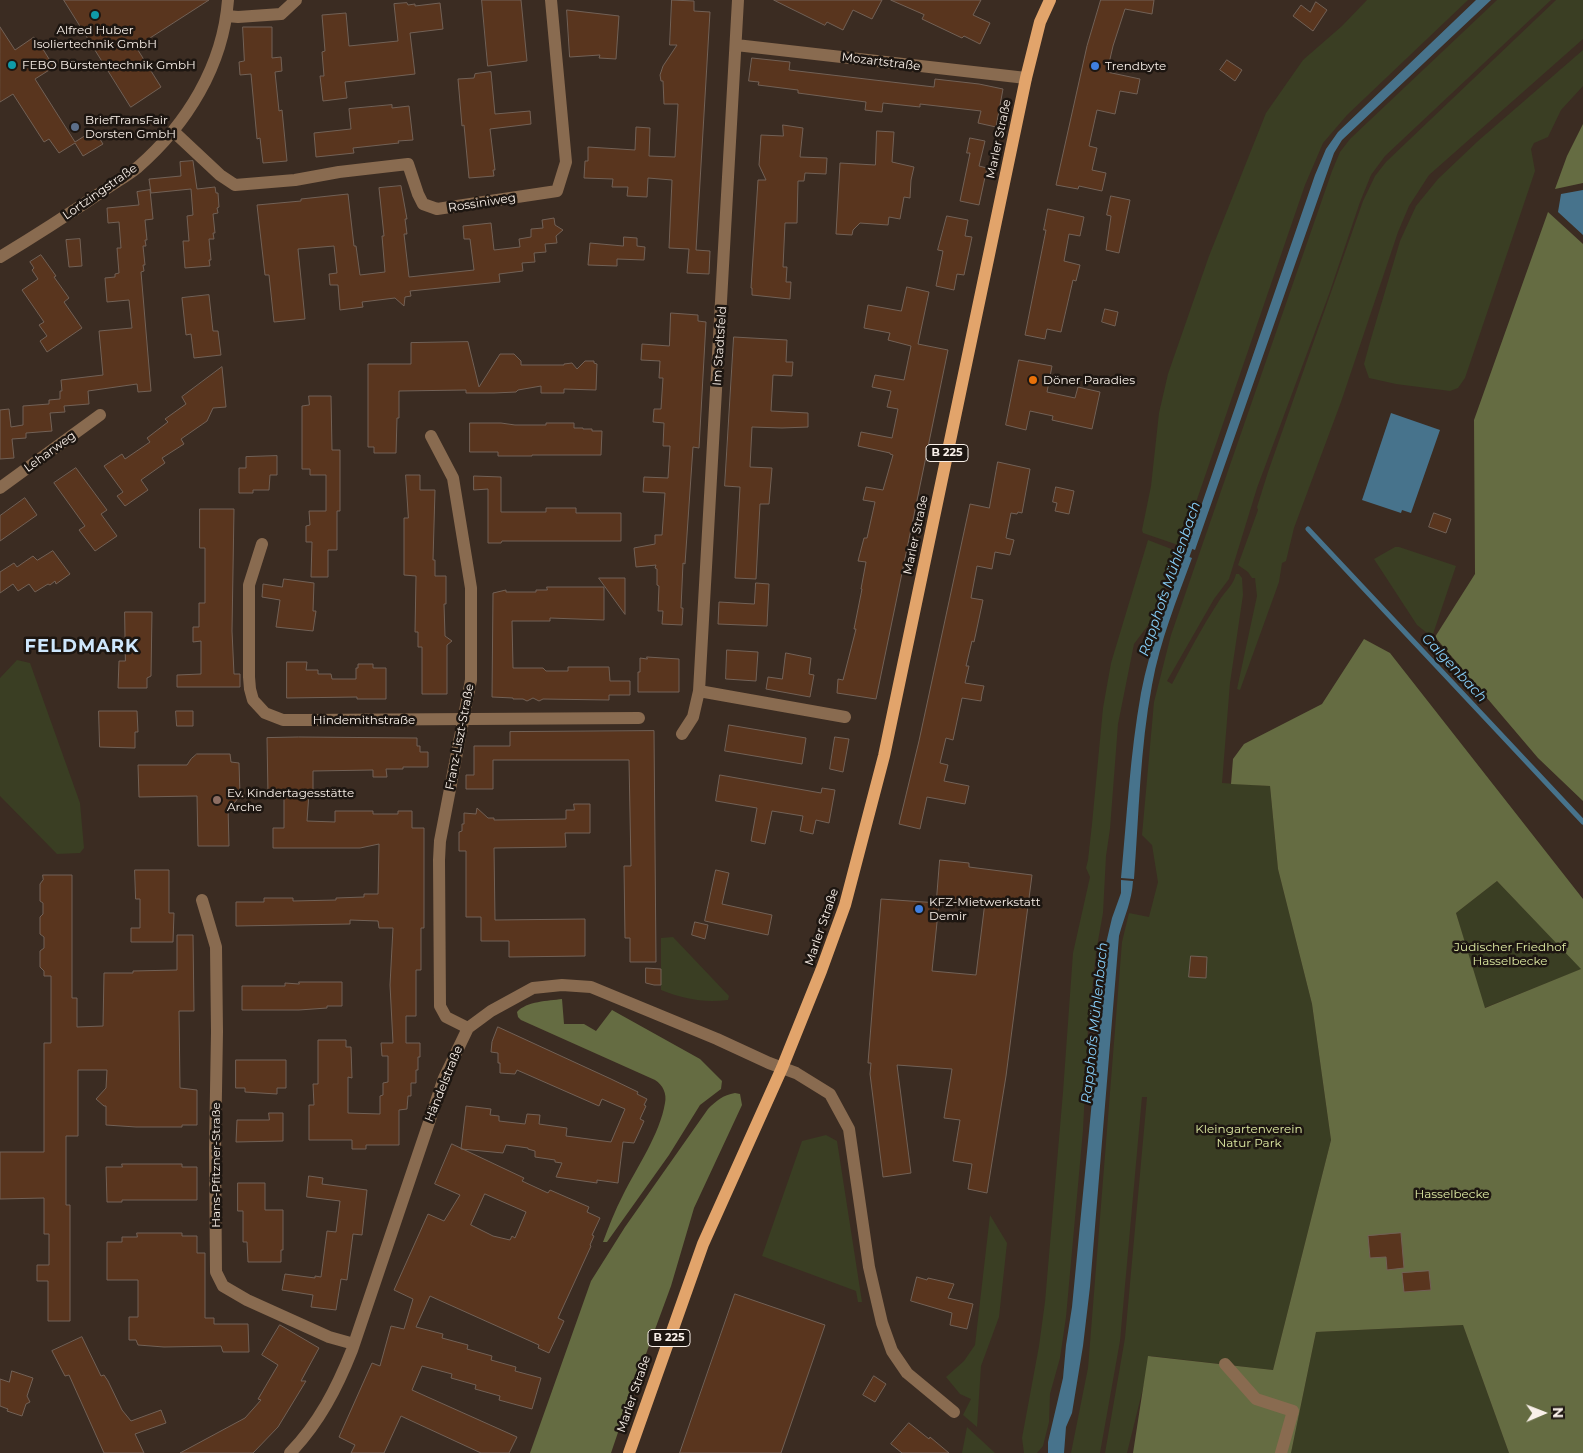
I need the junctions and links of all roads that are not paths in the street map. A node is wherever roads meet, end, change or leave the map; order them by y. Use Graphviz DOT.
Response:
graph roads {
  1 [pos="228,0"];
  2 [pos="296,0"];
  3 [pos="551,0"];
  4 [pos="738,0"];
  5 [pos="1050,0"];
  6 [pos="227,16"];
  7 [pos="736,45"];
  8 [pos="1026,78"];
  9 [pos="174,131"];
  10 [pos="0,257"];
  11 [pos="100,416"];
  12 [pos="431,436"];
  13 [pos="0,488"];
  14 [pos="262,544"];
  15 [pos="699,691"];
  16 [pos="845,716"];
  17 [pos="639,718"];
  18 [pos="464,719"];
  19 [pos="682,734"];
  20 [pos="202,900"];
  21 [pos="468,1028"];
  22 [pos="782,1068"];
  23 [pos="354,1344"];
  24 [pos="1224,1364"];
  25 [pos="954,1412"];
  26 [pos="290,1453"];
  27 [pos="629,1453"];
  28 [pos="1281,1453"];
  1 -- 6 [label="street, Lortzingstraße"];
  2 -- 6 [label="street"];
  3 -- 9 [label="street, Rossiniweg"];
  4 -- 7 [label="street, Im Stadtsfeld"];
  5 -- 8 [label="main road, Marler Straße / B 225"];
  6 -- 9 [label="street, Lortzingstraße"];
  7 -- 8 [label="street, Mozartstraße"];
  7 -- 15 [label="street, Im Stadtsfeld"];
  8 -- 22 [label="main road, Marler Straße / B 225"];
  9 -- 10 [label="street, Lortzingstraße"];
  11 -- 13 [label="street, Leharweg"];
  12 -- 18 [label="street, Franz-Liszt-Straße"];
  14 -- 18 [label="street, Hindemithstraße"];
  15 -- 16 [label="street"];
  15 -- 19 [label="street, Im Stadtsfeld"];
  17 -- 18 [label="street, Hindemithstraße"];
  18 -- 21 [label="street, Franz-Liszt-Straße"];
  20 -- 23 [label="street, Hans-Pfitzner-Straße"];
  21 -- 22 [label="street, Händelstraße"];
  21 -- 23 [label="street, Händelstraße"];
  22 -- 25 [label="street"];
  22 -- 27 [label="main road, Marler Straße / B 225"];
  23 -- 26 [label="street, Händelstraße"];
  24 -- 28 [label="street"];
}
